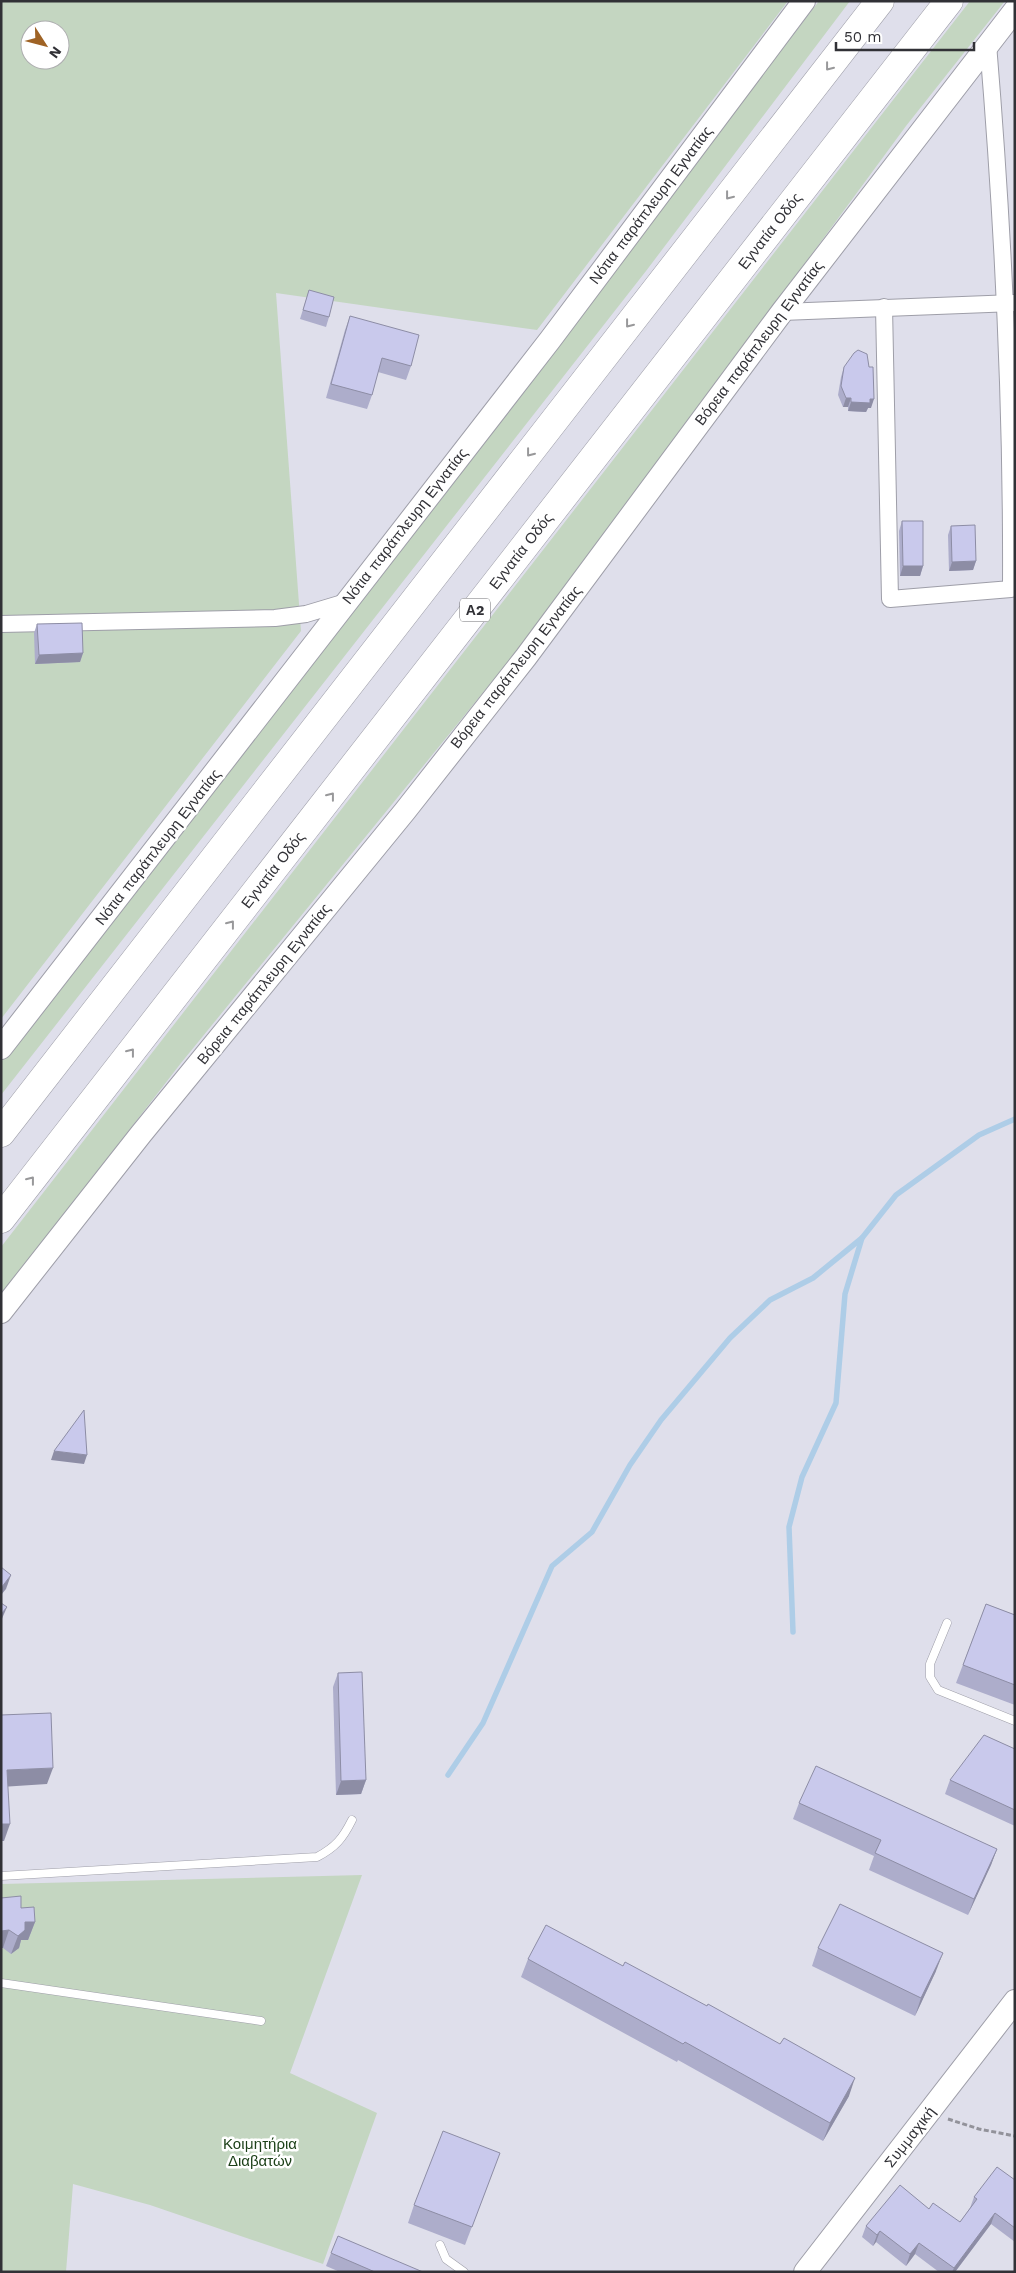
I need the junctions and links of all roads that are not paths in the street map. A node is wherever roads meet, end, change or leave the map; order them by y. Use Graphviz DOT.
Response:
graph roads {
  1 [pos="804,1"];
  2 [pos="880,1"];
  3 [pos="949,1"];
  4 [pos="1010,24"];
  5 [pos="988,44"];
  6 [pos="1010,303"];
  7 [pos="884,307"];
  8 [pos="782,312"];
  9 [pos="346,602"];
  10 [pos="1,624"];
  11 [pos="1,1048"];
  12 [pos="1,1133"];
  13 [pos="1,1219"];
  14 [pos="1,1312"];
  15 [pos="947,1623"];
  16 [pos="1015,1721"];
  17 [pos="352,1820"];
  18 [pos="1,1876"];
  19 [pos="1,1983"];
  20 [pos="1015,2001"];
  21 [pos="261,2021"];
  22 [pos="440,2245"];
  23 [pos="464,2272"];
  24 [pos="805,2272"];
  1 -- 9 [label="street, Νότια παράπλευρη Εγνατίας"];
  2 -- 12 [label="highway, one-way"];
  13 -- 3 [label="highway, Εγνατία Οδός / Α2, one-way"];
  4 -- 5 [label="street, Βόρεια παράπλευρη Εγνατίας"];
  5 -- 6 [label="street"];
  5 -- 8 [label="street, Βόρεια παράπλευρη Εγνατίας"];
  6 -- 7 [label="street"];
  6 -- 7 [label="street"];
  7 -- 8 [label="street"];
  8 -- 14 [label="street, Βόρεια παράπλευρη Εγνατίας"];
  9 -- 10 [label="street"];
  9 -- 11 [label="street, Νότια παράπλευρη Εγνατίας"];
  15 -- 16 [label="lane"];
  17 -- 18 [label="lane"];
  19 -- 21 [label="lane"];
  20 -- 24 [label="street, Συμμαχική"];
  22 -- 23 [label="lane"];
}
